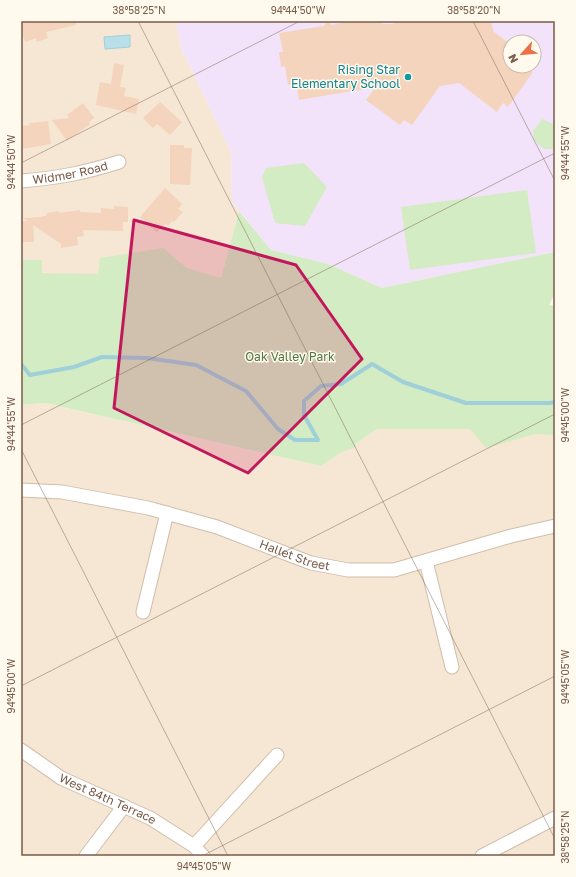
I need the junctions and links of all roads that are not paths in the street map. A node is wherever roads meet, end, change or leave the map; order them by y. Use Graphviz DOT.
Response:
graph roads {
  1 [pos="119,162"];
  2 [pos="21,181"];
  3 [pos="21,490"];
  4 [pos="168,513"];
  5 [pos="555,526"];
  6 [pos="426,561"];
  7 [pos="143,612"];
  8 [pos="452,667"];
  9 [pos="21,750"];
  10 [pos="277,755"];
  11 [pos="124,806"];
  12 [pos="555,818"];
  13 [pos="199,851"];
  14 [pos="499,852"];
  15 [pos="86,856"];
  16 [pos="482,856"];
  1 -- 2 [label="street, Widmer Road"];
  3 -- 4 [label="street, Hallet Street"];
  4 -- 6 [label="street, Hallet Street"];
  4 -- 7 [label="street"];
  5 -- 6 [label="street, Hallet Street"];
  6 -- 8 [label="street"];
  9 -- 11 [label="street, West 84th Terrace"];
  10 -- 13 [label="street, West 84th Terrace"];
  11 -- 13 [label="street, West 84th Terrace"];
  11 -- 15 [label="street"];
  12 -- 14 [label="street"];
  14 -- 16 [label="street"];
}
